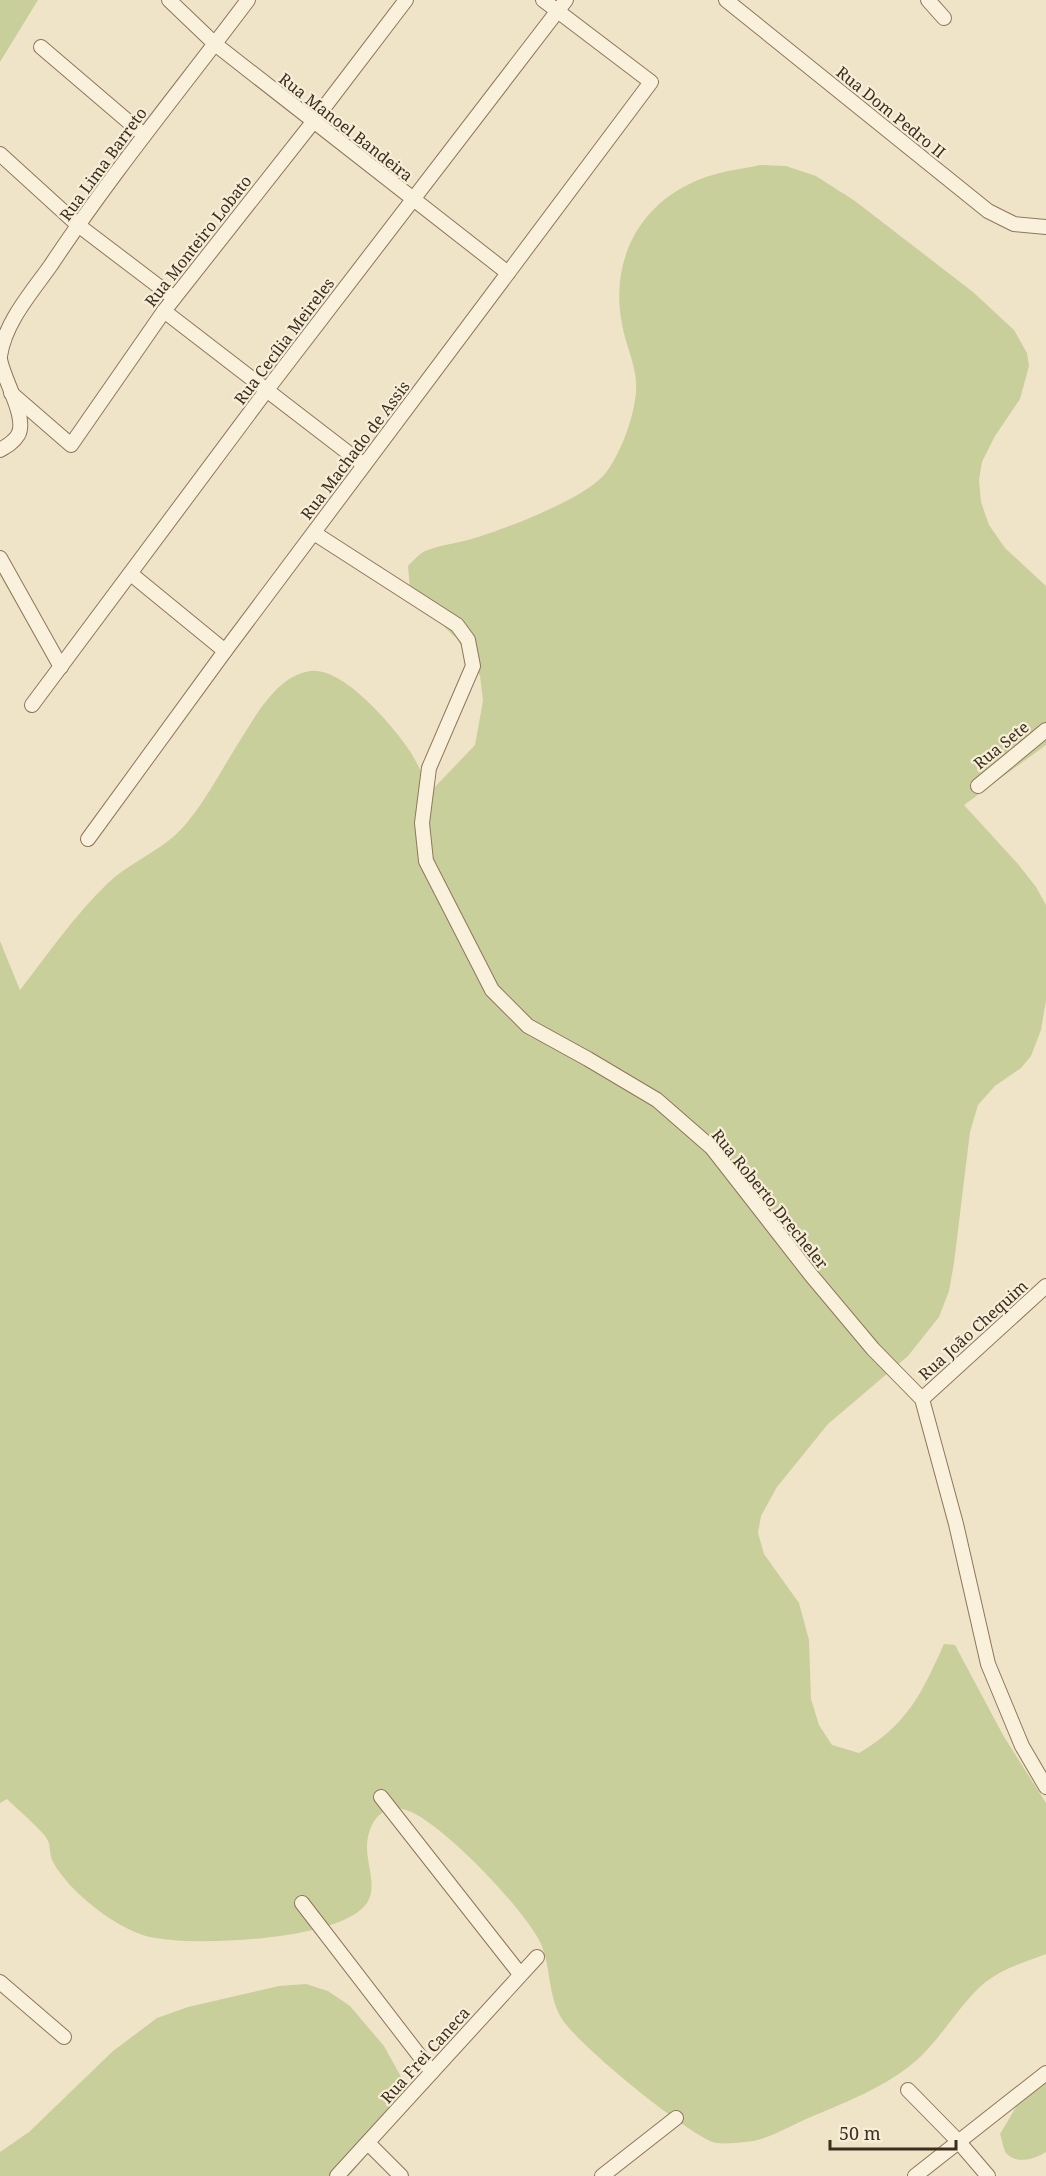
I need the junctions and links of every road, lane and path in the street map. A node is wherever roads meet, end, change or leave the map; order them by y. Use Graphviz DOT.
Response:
graph roads {
  1 [pos="169,0"];
  2 [pos="248,0"];
  3 [pos="406,0"];
  4 [pos="543,0"];
  5 [pos="726,0"];
  6 [pos="928,0"];
  7 [pos="562,6"];
  8 [pos="944,18"];
  9 [pos="215,44"];
  10 [pos="41,47"];
  11 [pos="313,122"];
  12 [pos="144,135"];
  13 [pos="0,154"];
  14 [pos="413,201"];
  15 [pos="1045,224"];
  16 [pos="78,225"];
  17 [pos="508,273"];
  18 [pos="174,298"];
  19 [pos="164,311"];
  20 [pos="0,357"];
  21 [pos="266,391"];
  22 [pos="11,393"];
  23 [pos="0,450"];
  24 [pos="364,465"];
  25 [pos="314,533"];
  26 [pos="0,558"];
  27 [pos="131,574"];
  28 [pos="225,651"];
  29 [pos="61,666"];
  30 [pos="32,705"];
  31 [pos="1046,730"];
  32 [pos="978,786"];
  33 [pos="88,839"];
  34 [pos="1046,1286"];
  35 [pos="922,1399"];
  36 [pos="1046,1787"];
  37 [pos="381,1797"];
  38 [pos="302,1903"];
  39 [pos="537,1957"];
  40 [pos="520,1974"];
  41 [pos="0,1982"];
  42 [pos="64,2037"];
  43 [pos="432,2072"];
  44 [pos="1046,2073"];
  45 [pos="908,2090"];
  46 [pos="676,2118"];
  47 [pos="958,2141"];
  48 [pos="368,2144"];
  49 [pos="337,2176"];
  50 [pos="401,2176"];
  51 [pos="602,2176"];
  52 [pos="915,2176"];
  53 [pos="988,2176"];
  1 -- 9 [label="street, Rua Manoel Bandeira"];
  2 -- 9 [label="street, Rua Lima Barreto"];
  3 -- 11 [label="street, Rua Monteiro Lobato"];
  4 -- 7 [label="street"];
  5 -- 15 [label="street, Rua Dom Pedro II"];
  6 -- 8 [label="street"];
  7 -- 14 [label="street, Rua Cecília Meireles"];
  7 -- 17 [label="street, Rua Machado de Assis"];
  9 -- 11 [label="street, Rua Manoel Bandeira"];
  9 -- 12 [label="street, Rua Lima Barreto"];
  10 -- 12 [label="street"];
  11 -- 14 [label="street, Rua Manoel Bandeira"];
  11 -- 18 [label="street, Rua Monteiro Lobato"];
  12 -- 16 [label="street, Rua Lima Barreto"];
  13 -- 16 [label="street"];
  14 -- 17 [label="street, Rua Manoel Bandeira"];
  14 -- 21 [label="street, Rua Cecília Meireles"];
  16 -- 18 [label="street"];
  16 -- 20 [label="street, Rua Lima Barreto"];
  17 -- 24 [label="street, Rua Machado de Assis"];
  18 -- 19 [label="street, Rua Monteiro Lobato"];
  19 -- 21 [label="street"];
  19 -- 22 [label="street, Rua Monteiro Lobato"];
  20 -- 22 [label="street, Rua Lima Barreto"];
  21 -- 24 [label="street"];
  21 -- 27 [label="street, Rua Cecília Meireles"];
  22 -- 23 [label="street, Rua Lima Barreto"];
  24 -- 25 [label="street, Rua Machado de Assis"];
  25 -- 28 [label="street, Rua Machado de Assis"];
  25 -- 35 [label="street, Rua Roberto Drecheler"];
  26 -- 29 [label="street"];
  27 -- 28 [label="street"];
  27 -- 29 [label="street, Rua Cecília Meireles"];
  28 -- 33 [label="street, Rua Machado de Assis"];
  29 -- 30 [label="street, Rua Cecília Meireles"];
  31 -- 32 [label="street, Rua Sete"];
  34 -- 35 [label="street, Rua João Chequim"];
  35 -- 36 [label="street, Rua Roberto Drecheler"];
  37 -- 40 [label="street"];
  38 -- 43 [label="street"];
  39 -- 40 [label="street, Rua Frei Caneca"];
  40 -- 43 [label="street, Rua Frei Caneca"];
  41 -- 42 [label="street"];
  43 -- 48 [label="street, Rua Frei Caneca"];
  44 -- 47 [label="street"];
  45 -- 47 [label="street"];
  46 -- 51 [label="street"];
  47 -- 52 [label="street"];
  47 -- 53 [label="street"];
  48 -- 49 [label="street, Rua Frei Caneca"];
  48 -- 50 [label="street"];
}
